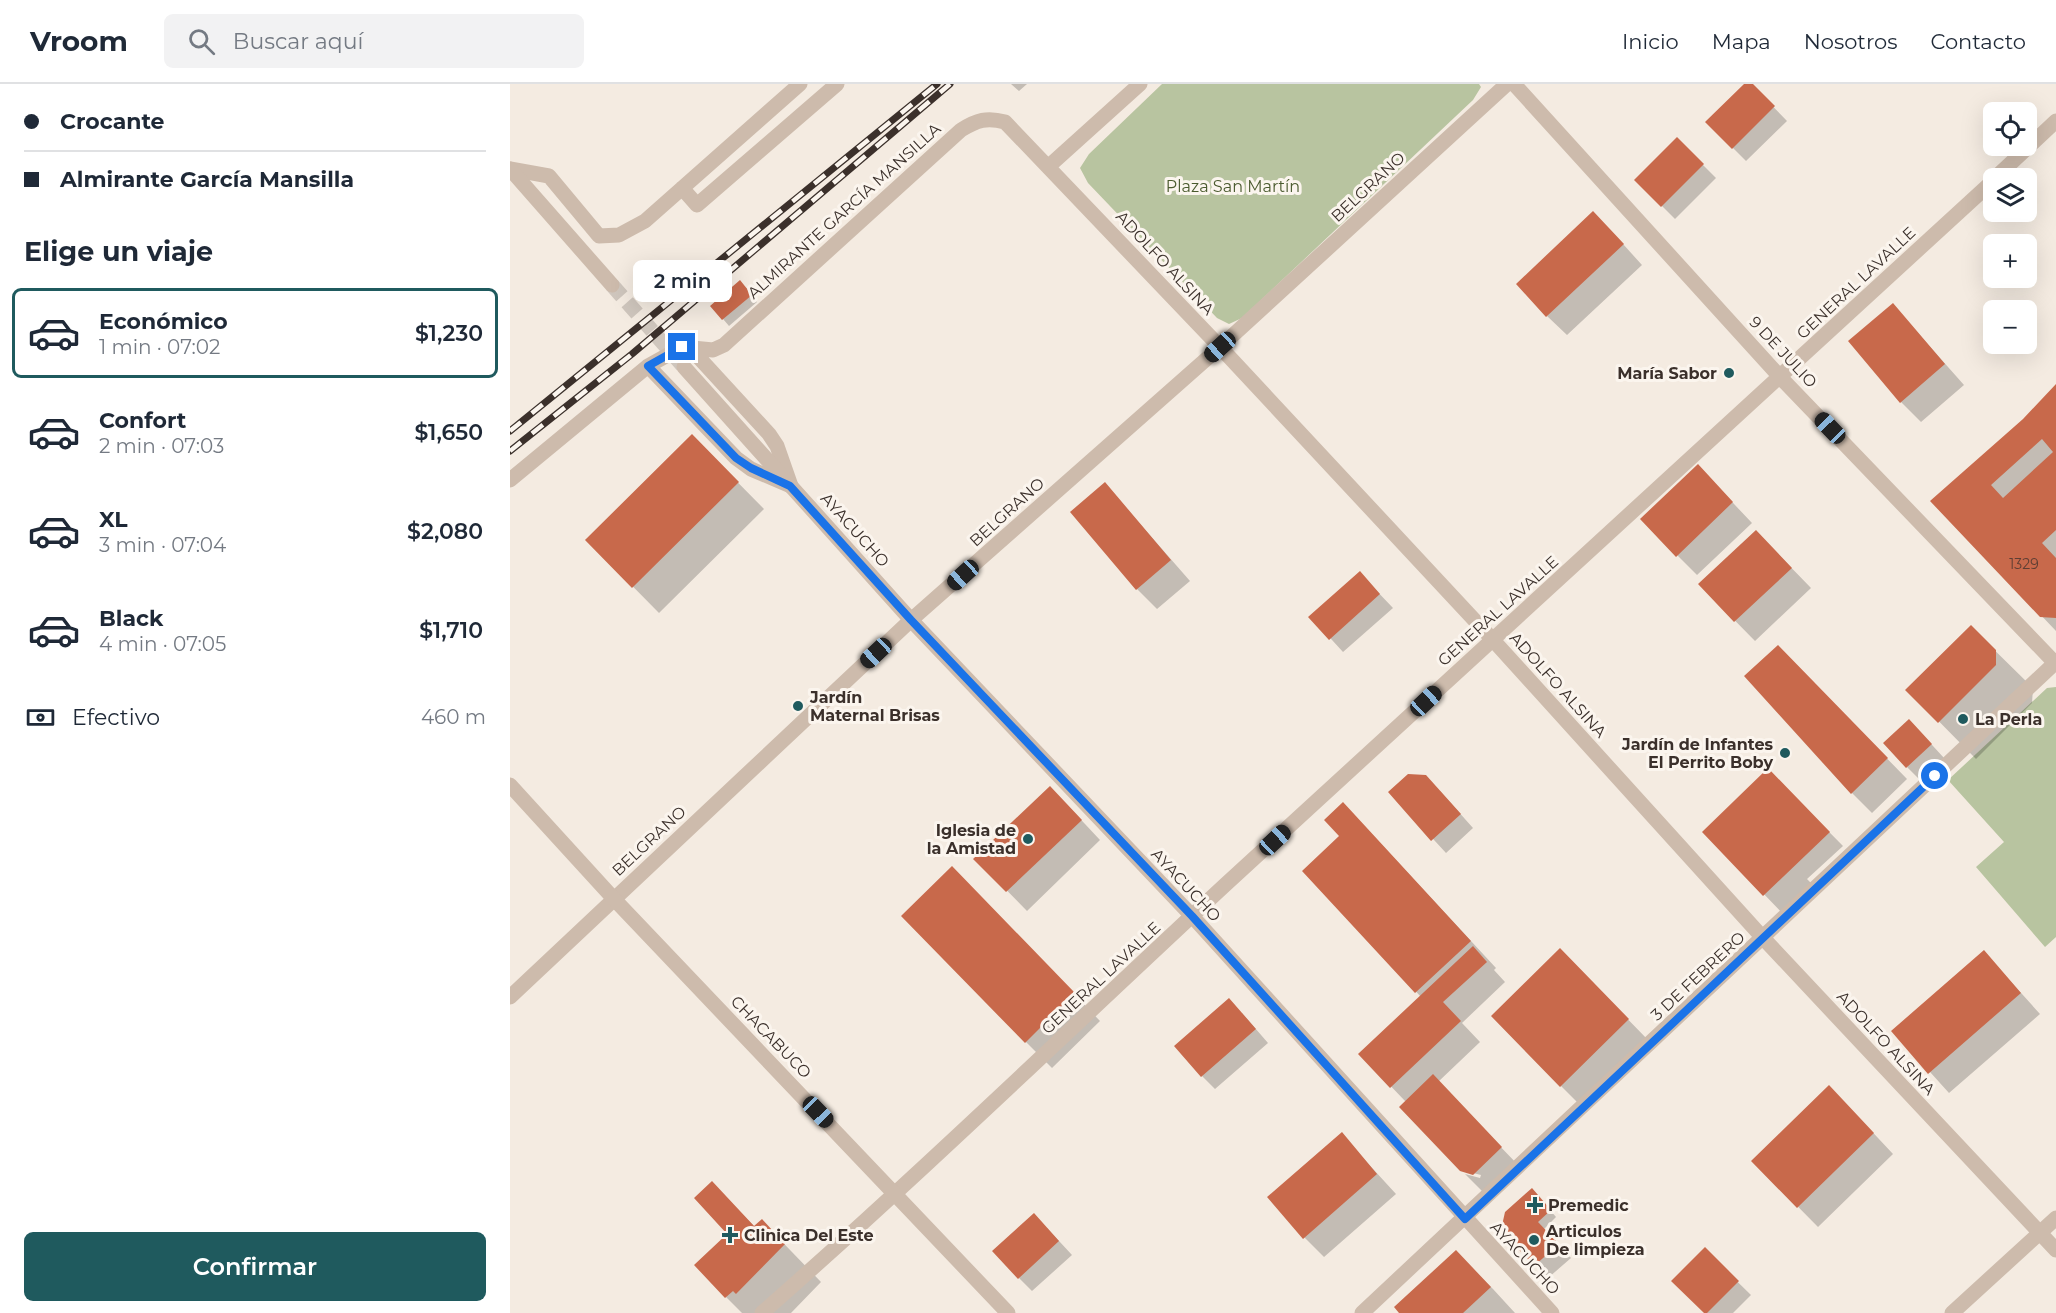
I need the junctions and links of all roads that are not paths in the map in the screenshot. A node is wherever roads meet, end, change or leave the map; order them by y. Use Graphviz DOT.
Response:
graph roads {
  1 [pos="800,84"];
  2 [pos="837,84"];
  3 [pos="1140,84"];
  4 [pos="1507,84"];
  5 [pos="1514,84"];
  6 [pos="2056,121"];
  7 [pos="1005,122"];
  8 [pos="1049,166"];
  9 [pos="2006,168"];
  10 [pos="510,169"];
  11 [pos="682,188"];
  12 [pos="1983,189"];
  13 [pos="612,285"];
  14 [pos="1220,347"];
  15 [pos="691,349"];
  16 [pos="648,366"];
  17 [pos="684,367"];
  18 [pos="1781,378"];
  19 [pos="510,480"];
  20 [pos="790,486"];
  21 [pos="911,620"];
  22 [pos="1493,640"];
  23 [pos="2056,663"];
  24 [pos="510,785"];
  25 [pos="614,899"];
  26 [pos="1192,916"];
  27 [pos="1764,939"];
  28 [pos="510,997"];
  29 [pos="897,1194"];
  30 [pos="2056,1218"];
  31 [pos="1465,1219"];
  32 [pos="2040,1233"];
  33 [pos="2056,1250"];
  34 [pos="762,1313"];
  35 [pos="1008,1313"];
  36 [pos="1362,1313"];
  37 [pos="1551,1313"];
  38 [pos="1952,1313"];
  1 -- 11 [label="street"];
  2 -- 11 [label="street"];
  3 -- 8 [label="street"];
  4 -- 14 [label="street, BELGRANO"];
  5 -- 18 [label="street, 9 DE JULIO"];
  6 -- 9 [label="street, GENERAL LAVALLE"];
  7 -- 8 [label="street, ADOLFO ALSINA"];
  7 -- 15 [label="street, ALMIRANTE GARCÍA MANSILLA"];
  8 -- 14 [label="street, ADOLFO ALSINA"];
  10 -- 11 [label="street"];
  10 -- 13 [label="street"];
  12 -- 18 [label="street, GENERAL LAVALLE"];
  14 -- 21 [label="street, BELGRANO"];
  14 -- 22 [label="street, ADOLFO ALSINA"];
  15 -- 16 [label="street, ALMIRANTE GARCÍA MANSILLA"];
  15 -- 20 [label="street, AYACUCHO"];
  16 -- 19 [label="street, ALMIRANTE GARCÍA MANSILLA"];
  16 -- 20 [label="street, AYACUCHO"];
  17 -- 20 [label="street"];
  18 -- 22 [label="street, GENERAL LAVALLE"];
  18 -- 23 [label="street, 9 DE JULIO"];
  20 -- 21 [label="street, AYACUCHO"];
  21 -- 25 [label="street, BELGRANO"];
  21 -- 26 [label="street, AYACUCHO"];
  22 -- 26 [label="street, GENERAL LAVALLE"];
  22 -- 27 [label="street, ADOLFO ALSINA"];
  23 -- 27 [label="street, 3 DE FEBRERO"];
  24 -- 25 [label="street, CHACABUCO"];
  25 -- 28 [label="street, BELGRANO"];
  25 -- 29 [label="street, CHACABUCO"];
  26 -- 29 [label="street, GENERAL LAVALLE"];
  26 -- 31 [label="street, AYACUCHO"];
  27 -- 31 [label="street, 3 DE FEBRERO"];
  27 -- 32 [label="street, ADOLFO ALSINA"];
  29 -- 34 [label="street, GENERAL LAVALLE"];
  29 -- 35 [label="street, CHACABUCO"];
  30 -- 32 [label="street"];
  31 -- 36 [label="street, 3 DE FEBRERO"];
  31 -- 37 [label="street, AYACUCHO"];
  32 -- 33 [label="street, ADOLFO ALSINA"];
  32 -- 38 [label="street"];
}
